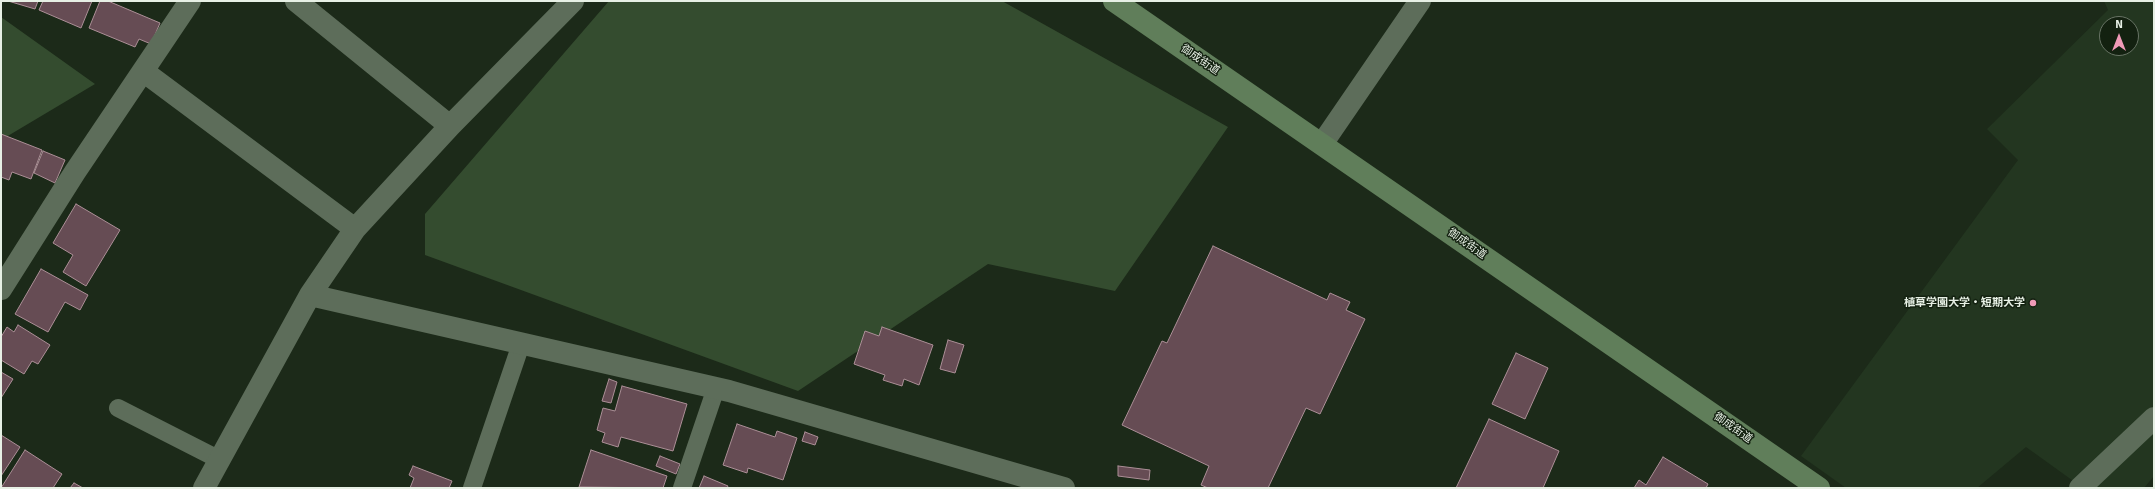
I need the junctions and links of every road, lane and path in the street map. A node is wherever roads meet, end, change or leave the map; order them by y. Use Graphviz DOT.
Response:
graph roads {
  1 [pos="190,1"];
  2 [pos="296,1"];
  3 [pos="573,1"];
  4 [pos="1114,1"];
  5 [pos="1420,1"];
  6 [pos="143,71"];
  7 [pos="450,126"];
  8 [pos="1322,144"];
  9 [pos="354,229"];
  10 [pos="1,289"];
  11 [pos="310,295"];
  12 [pos="521,344"];
  13 [pos="716,388"];
  14 [pos="118,408"];
  15 [pos="2154,418"];
  16 [pos="220,460"];
  17 [pos="204,488"];
  18 [pos="472,488"];
  19 [pos="682,488"];
  20 [pos="1064,488"];
  21 [pos="1819,488"];
  22 [pos="2080,488"];
  1 -- 6 [label="street"];
  2 -- 7 [label="street"];
  3 -- 7 [label="street"];
  4 -- 8 [label="street, 御成街道"];
  5 -- 8 [label="street"];
  6 -- 9 [label="street"];
  6 -- 10 [label="street"];
  7 -- 9 [label="street"];
  8 -- 21 [label="street, 御成街道"];
  9 -- 11 [label="street"];
  11 -- 12 [label="street"];
  11 -- 16 [label="street"];
  12 -- 13 [label="street"];
  12 -- 18 [label="lane"];
  13 -- 19 [label="lane"];
  13 -- 20 [label="street"];
  14 -- 16 [label="lane"];
  15 -- 22 [label="street"];
  16 -- 17 [label="street"];
}
